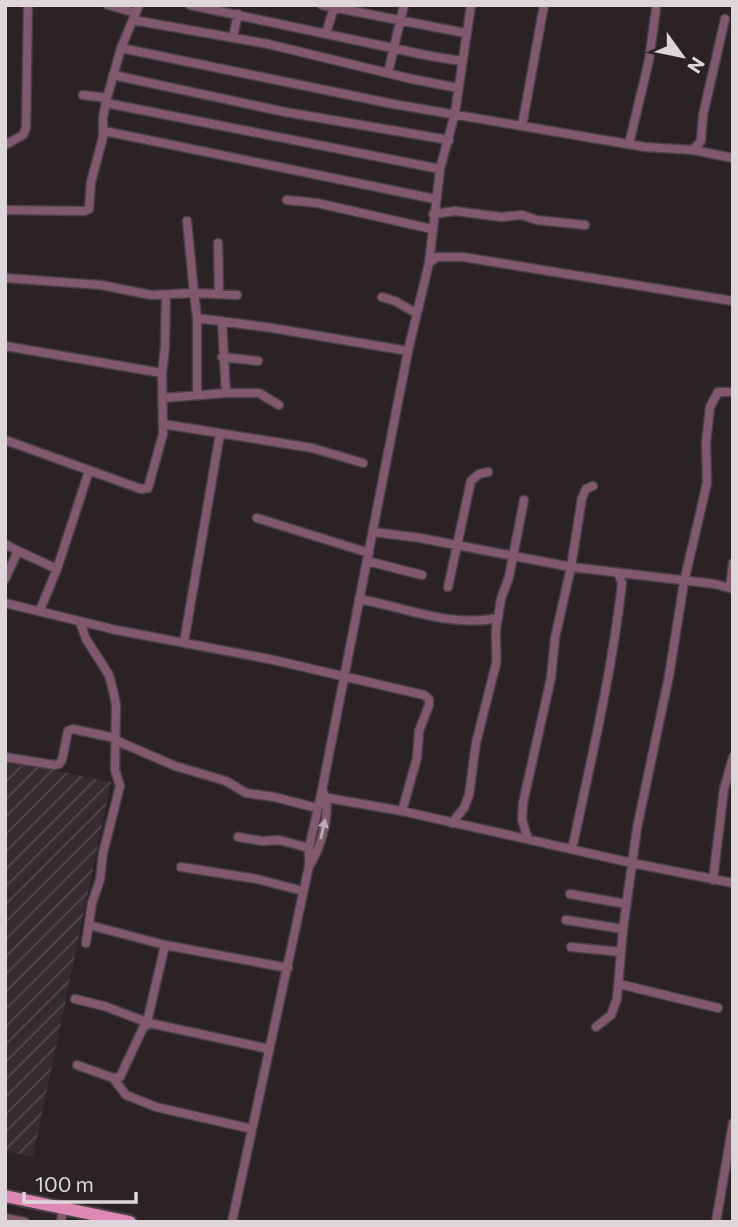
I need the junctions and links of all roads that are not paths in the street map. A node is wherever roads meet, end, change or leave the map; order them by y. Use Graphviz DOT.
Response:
graph roads {
  1 [pos="28,5"];
  2 [pos="108,5"];
  3 [pos="190,5"];
  4 [pos="322,5"];
  5 [pos="404,5"];
  6 [pos="471,5"];
  7 [pos="544,5"];
  8 [pos="334,8"];
  9 [pos="656,9"];
  10 [pos="136,13"];
  11 [pos="238,15"];
  12 [pos="725,19"];
  13 [pos="402,20"];
  14 [pos="326,33"];
  15 [pos="465,33"];
  16 [pos="233,37"];
  17 [pos="394,47"];
  18 [pos="121,48"];
  19 [pos="461,61"];
  20 [pos="388,73"];
  21 [pos="113,75"];
  22 [pos="458,88"];
  23 [pos="83,95"];
  24 [pos="106,101"];
  25 [pos="455,113"];
  26 [pos="522,126"];
  27 [pos="104,131"];
  28 [pos="449,140"];
  29 [pos="629,144"];
  30 [pos="5,145"];
  31 [pos="693,150"];
  32 [pos="733,158"];
  33 [pos="440,169"];
  34 [pos="435,199"];
  35 [pos="287,200"];
  36 [pos="5,210"];
  37 [pos="433,214"];
  38 [pos="187,221"];
  39 [pos="585,225"];
  40 [pos="432,229"];
  41 [pos="218,243"];
  42 [pos="433,255"];
  43 [pos="5,278"];
  44 [pos="194,293"];
  45 [pos="219,293"];
  46 [pos="166,295"];
  47 [pos="237,295"];
  48 [pos="382,297"];
  49 [pos="733,301"];
  50 [pos="416,313"];
  51 [pos="197,318"];
  52 [pos="222,321"];
  53 [pos="5,346"];
  54 [pos="408,351"];
  55 [pos="222,358"];
  56 [pos="258,360"];
  57 [pos="162,373"];
  58 [pos="733,392"];
  59 [pos="226,393"];
  60 [pos="197,395"];
  61 [pos="163,398"];
  62 [pos="279,405"];
  63 [pos="163,424"];
  64 [pos="220,434"];
  65 [pos="5,440"];
  66 [pos="363,463"];
  67 [pos="89,471"];
  68 [pos="488,472"];
  69 [pos="593,486"];
  70 [pos="524,500"];
  71 [pos="257,518"];
  72 [pos="374,532"];
  73 [pos="5,544"];
  74 [pos="455,545"];
  75 [pos="18,551"];
  76 [pos="513,555"];
  77 [pos="368,557"];
  78 [pos="733,562"];
  79 [pos="571,567"];
  80 [pos="57,569"];
  81 [pos="618,573"];
  82 [pos="422,575"];
  83 [pos="632,575"];
  84 [pos="5,579"];
  85 [pos="622,583"];
  86 [pos="686,585"];
  87 [pos="448,587"];
  88 [pos="731,589"];
  89 [pos="359,599"];
  90 [pos="5,603"];
  91 [pos="40,611"];
  92 [pos="498,618"];
  93 [pos="79,622"];
  94 [pos="184,642"];
  95 [pos="343,678"];
  96 [pos="115,739"];
  97 [pos="5,757"];
  98 [pos="733,757"];
  99 [pos="323,794"];
  100 [pos="317,808"];
  101 [pos="402,811"];
  102 [pos="452,823"];
  103 [pos="239,836"];
  104 [pos="528,839"];
  105 [pos="309,848"];
  106 [pos="572,849"];
  107 [pos="632,863"];
  108 [pos="309,866"];
  109 [pos="181,867"];
  110 [pos="713,880"];
  111 [pos="733,883"];
  112 [pos="303,891"];
  113 [pos="570,894"];
  114 [pos="626,904"];
  115 [pos="566,920"];
  116 [pos="89,925"];
  117 [pos="623,929"];
  118 [pos="86,943"];
  119 [pos="165,945"];
  120 [pos="571,947"];
  121 [pos="621,952"];
  122 [pos="288,968"];
  123 [pos="619,984"];
  124 [pos="75,999"];
  125 [pos="718,1008"];
  126 [pos="148,1023"];
  127 [pos="596,1027"];
  128 [pos="269,1049"];
  129 [pos="77,1065"];
  130 [pos="118,1079"];
  131 [pos="733,1123"];
  132 [pos="252,1129"];
  133 [pos="5,1196"];
  134 [pos="63,1208"];
  135 [pos="5,1218"];
  136 [pos="25,1222"];
  137 [pos="61,1222"];
  138 [pos="130,1222"];
  139 [pos="232,1222"];
  140 [pos="716,1222"];
  1 -- 30 [label="street"];
  2 -- 10 [label="street"];
  3 -- 11 [label="street"];
  4 -- 8 [label="street"];
  5 -- 13 [label="street"];
  6 -- 15 [label="street"];
  7 -- 26 [label="street"];
  8 -- 13 [label="street"];
  8 -- 14 [label="street"];
  9 -- 29 [label="street"];
  10 -- 16 [label="street"];
  10 -- 18 [label="street"];
  11 -- 14 [label="street"];
  11 -- 16 [label="street"];
  12 -- 31 [label="street"];
  13 -- 15 [label="street"];
  13 -- 17 [label="street"];
  14 -- 17 [label="street"];
  15 -- 19 [label="street"];
  16 -- 20 [label="street"];
  17 -- 19 [label="street"];
  17 -- 20 [label="street"];
  18 -- 21 [label="street"];
  18 -- 25 [label="street"];
  19 -- 22 [label="street"];
  20 -- 22 [label="street"];
  21 -- 24 [label="street"];
  21 -- 28 [label="street"];
  22 -- 25 [label="street"];
  23 -- 24 [label="street"];
  24 -- 27 [label="street"];
  24 -- 33 [label="street"];
  25 -- 26 [label="street"];
  25 -- 28 [label="street"];
  26 -- 29 [label="street"];
  27 -- 34 [label="street"];
  27 -- 36 [label="street"];
  28 -- 33 [label="street"];
  29 -- 31 [label="street"];
  31 -- 32 [label="street"];
  33 -- 34 [label="street"];
  34 -- 37 [label="street"];
  35 -- 40 [label="street"];
  37 -- 39 [label="street"];
  37 -- 40 [label="street"];
  38 -- 44 [label="street"];
  40 -- 42 [label="street"];
  41 -- 45 [label="street"];
  42 -- 49 [label="street"];
  42 -- 50 [label="street"];
  43 -- 46 [label="street"];
  44 -- 45 [label="street"];
  44 -- 46 [label="street"];
  44 -- 51 [label="street"];
  45 -- 47 [label="street"];
  46 -- 57 [label="street"];
  48 -- 50 [label="street"];
  50 -- 54 [label="street"];
  51 -- 52 [label="street"];
  51 -- 60 [label="street"];
  52 -- 54 [label="street"];
  52 -- 55 [label="street"];
  53 -- 57 [label="street"];
  54 -- 72 [label="street"];
  55 -- 56 [label="street"];
  55 -- 59 [label="street"];
  57 -- 61 [label="street"];
  58 -- 86 [label="street"];
  59 -- 60 [label="street"];
  59 -- 62 [label="street"];
  60 -- 61 [label="street"];
  61 -- 63 [label="street"];
  63 -- 64 [label="street"];
  63 -- 67 [label="street"];
  64 -- 66 [label="street"];
  64 -- 94 [label="street"];
  65 -- 67 [label="street"];
  67 -- 80 [label="street"];
  68 -- 74 [label="street"];
  69 -- 79 [label="street"];
  70 -- 76 [label="street"];
  71 -- 77 [label="street"];
  72 -- 74 [label="street"];
  72 -- 77 [label="street"];
  73 -- 75 [label="street"];
  74 -- 76 [label="street"];
  74 -- 87 [label="street"];
  75 -- 80 [label="street"];
  75 -- 84 [label="street"];
  76 -- 79 [label="street"];
  76 -- 92 [label="street"];
  77 -- 82 [label="street"];
  77 -- 89 [label="street"];
  78 -- 88 [label="street"];
  79 -- 81 [label="street"];
  79 -- 104 [label="street"];
  80 -- 91 [label="street"];
  81 -- 83 [label="street"];
  81 -- 85 [label="street"];
  83 -- 85 [label="street"];
  83 -- 86 [label="street"];
  85 -- 106 [label="street"];
  86 -- 88 [label="street"];
  86 -- 107 [label="street"];
  89 -- 92 [label="street"];
  89 -- 95 [label="street"];
  90 -- 91 [label="street"];
  91 -- 93 [label="street"];
  92 -- 102 [label="street"];
  93 -- 94 [label="street"];
  93 -- 96 [label="street"];
  94 -- 95 [label="street"];
  95 -- 99 [label="street"];
  95 -- 101 [label="street"];
  96 -- 97 [label="street"];
  96 -- 100 [label="street"];
  96 -- 116 [label="street"];
  98 -- 110 [label="street"];
  99 -- 100 [label="street"];
  99 -- 101 [label="street"];
  108 -- 99 [label="street, one-way"];
  100 -- 105 [label="street"];
  101 -- 102 [label="street"];
  102 -- 104 [label="street"];
  103 -- 105 [label="street"];
  104 -- 106 [label="street"];
  105 -- 108 [label="street"];
  106 -- 107 [label="street"];
  107 -- 110 [label="street"];
  107 -- 114 [label="street"];
  108 -- 112 [label="street"];
  109 -- 112 [label="street"];
  110 -- 111 [label="street"];
  112 -- 122 [label="street"];
  113 -- 114 [label="street"];
  114 -- 117 [label="street"];
  115 -- 117 [label="street"];
  116 -- 118 [label="street"];
  116 -- 119 [label="street"];
  117 -- 121 [label="street"];
  119 -- 122 [label="street"];
  119 -- 126 [label="street"];
  120 -- 121 [label="street"];
  121 -- 123 [label="street"];
  122 -- 128 [label="street"];
  123 -- 125 [label="street"];
  123 -- 127 [label="street"];
  124 -- 126 [label="street"];
  126 -- 128 [label="street"];
  126 -- 130 [label="street"];
  128 -- 132 [label="street"];
  129 -- 130 [label="street"];
  130 -- 132 [label="street"];
  131 -- 140 [label="street"];
  132 -- 139 [label="street"];
  133 -- 134 [label="main road"];
  134 -- 137 [label="street"];
  134 -- 138 [label="main road"];
  135 -- 136 [label="street"];
}
